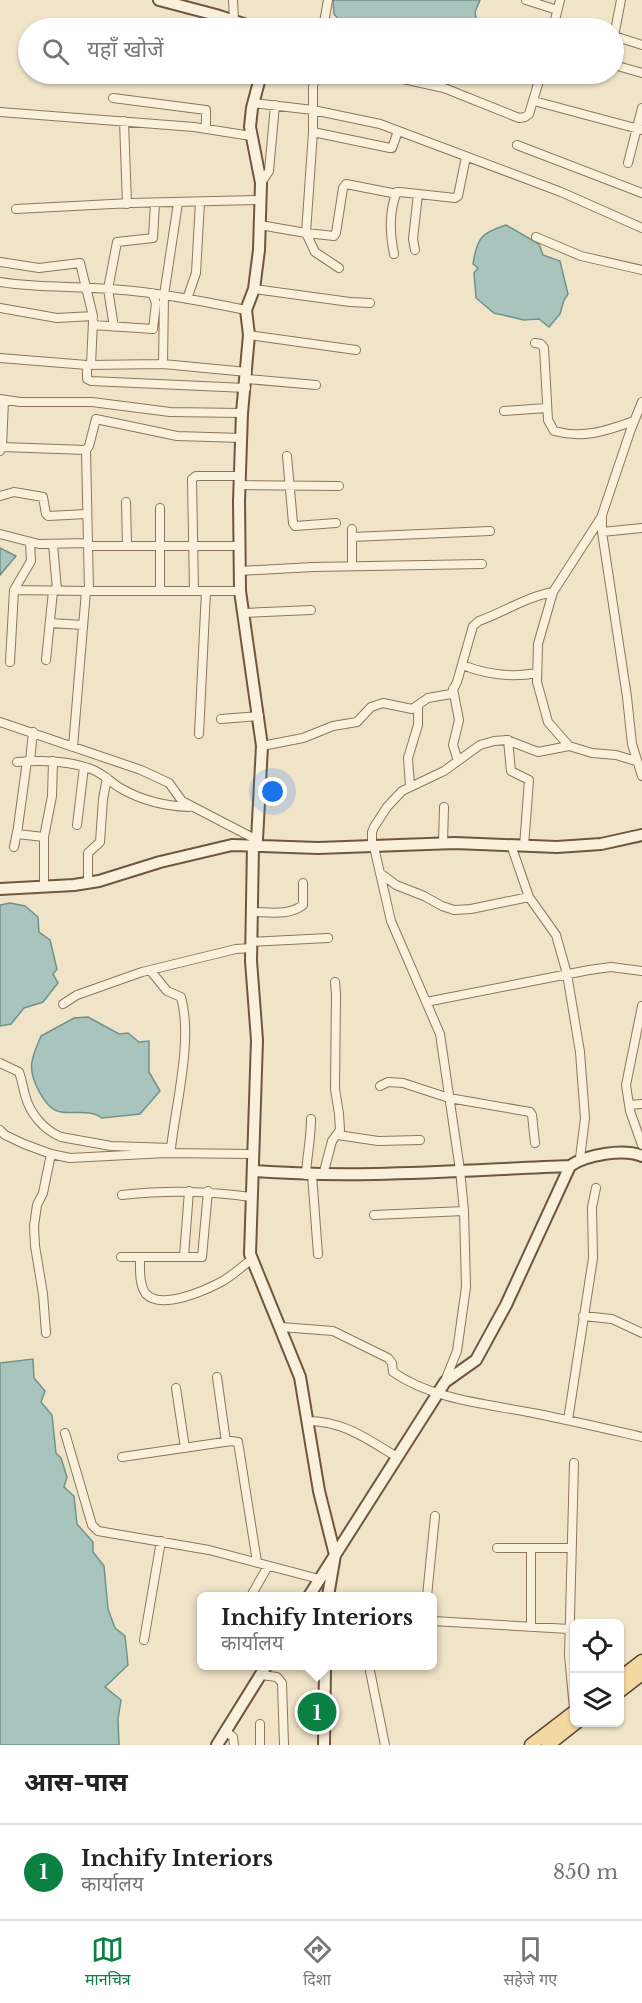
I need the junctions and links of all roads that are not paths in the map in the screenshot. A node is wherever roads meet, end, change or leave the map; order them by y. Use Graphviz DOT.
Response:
graph roads {
  1 [pos="159,0"];
  2 [pos="233,0"];
  3 [pos="328,0"];
  4 [pos="526,0"];
  5 [pos="560,0"];
  6 [pos="621,0"];
  7 [pos="557,10"];
  8 [pos="223,18"];
  9 [pos="234,18"];
  10 [pos="325,18"];
  11 [pos="555,18"];
  12 [pos="618,18"];
  13 [pos="624,39"];
  14 [pos="642,45"];
  15 [pos="624,68"];
  16 [pos="642,73"];
  17 [pos="258,84"];
  18 [pos="314,84"];
  19 [pos="426,84"];
  20 [pos="539,84"];
  21 [pos="113,98"];
  22 [pos="534,100"];
  23 [pos="253,103"];
  24 [pos="275,105"];
  25 [pos="642,108"];
  26 [pos="313,110"];
  27 [pos="0,112"];
  28 [pos="124,121"];
  29 [pos="206,129"];
  30 [pos="639,129"];
  31 [pos="398,131"];
  32 [pos="314,132"];
  33 [pos="251,136"];
  34 [pos="517,144"];
  35 [pos="466,157"];
  36 [pos="628,163"];
  37 [pos="261,183"];
  38 [pos="397,192"];
  39 [pos="642,193"];
  40 [pos="418,194"];
  41 [pos="261,200"];
  42 [pos="200,202"];
  43 [pos="155,203"];
  44 [pos="178,203"];
  45 [pos="127,204"];
  46 [pos="16,209"];
  47 [pos="260,225"];
  48 [pos="642,228"];
  49 [pos="306,233"];
  50 [pos="536,237"];
  51 [pos="415,250"];
  52 [pos="394,254"];
  53 [pos="0,262"];
  54 [pos="339,268"];
  55 [pos="642,270"];
  56 [pos="0,282"];
  57 [pos="85,287"];
  58 [pos="108,289"];
  59 [pos="254,289"];
  60 [pos="152,293"];
  61 [pos="164,295"];
  62 [pos="187,299"];
  63 [pos="370,303"];
  64 [pos="0,308"];
  65 [pos="246,310"];
  66 [pos="93,320"];
  67 [pos="114,327"];
  68 [pos="249,334"];
  69 [pos="535,343"];
  70 [pos="356,350"];
  71 [pos="0,358"];
  72 [pos="164,364"];
  73 [pos="89,365"];
  74 [pos="246,379"];
  75 [pos="316,385"];
  76 [pos="2,399"];
  77 [pos="642,402"];
  78 [pos="546,408"];
  79 [pos="504,411"];
  80 [pos="242,414"];
  81 [pos="634,421"];
  82 [pos="2,430"];
  83 [pos="242,438"];
  84 [pos="1,449"];
  85 [pos="86,450"];
  86 [pos="287,456"];
  87 [pos="240,481"];
  88 [pos="288,486"];
  89 [pos="339,486"];
  90 [pos="0,496"];
  91 [pos="126,502"];
  92 [pos="160,508"];
  93 [pos="87,514"];
  94 [pos="602,515"];
  95 [pos="336,523"];
  96 [pos="642,528"];
  97 [pos="490,531"];
  98 [pos="602,532"];
  99 [pos="0,534"];
  100 [pos="30,542"];
  101 [pos="53,544"];
  102 [pos="88,544"];
  103 [pos="127,546"];
  104 [pos="160,546"];
  105 [pos="194,546"];
  106 [pos="239,546"];
  107 [pos="482,564"];
  108 [pos="352,566"];
  109 [pos="239,571"];
  110 [pos="14,590"];
  111 [pos="55,591"];
  112 [pos="88,591"];
  113 [pos="160,591"];
  114 [pos="194,591"];
  115 [pos="207,591"];
  116 [pos="240,591"];
  117 [pos="553,592"];
  118 [pos="311,610"];
  119 [pos="244,613"];
  120 [pos="50,623"];
  121 [pos="83,625"];
  122 [pos="46,660"];
  123 [pos="10,662"];
  124 [pos="463,665"];
  125 [pos="536,674"];
  126 [pos="453,689"];
  127 [pos="418,705"];
  128 [pos="259,716"];
  129 [pos="220,719"];
  130 [pos="0,722"];
  131 [pos="33,732"];
  132 [pos="199,734"];
  133 [pos="508,740"];
  134 [pos="262,746"];
  135 [pos="569,746"];
  136 [pos="73,747"];
  137 [pos="53,760"];
  138 [pos="458,760"];
  139 [pos="29,761"];
  140 [pos="636,761"];
  141 [pos="17,762"];
  142 [pos="84,767"];
  143 [pos="642,776"];
  144 [pos="107,778"];
  145 [pos="410,786"];
  146 [pos="194,807"];
  147 [pos="444,807"];
  148 [pos="77,825"];
  149 [pos="17,832"];
  150 [pos="642,835"];
  151 [pos="44,837"];
  152 [pos="255,842"];
  153 [pos="443,843"];
  154 [pos="511,845"];
  155 [pos="524,846"];
  156 [pos="14,847"];
  157 [pos="373,847"];
  158 [pos="380,873"];
  159 [pos="88,882"];
  160 [pos="303,883"];
  161 [pos="44,886"];
  162 [pos="0,889"];
  163 [pos="529,897"];
  164 [pos="252,912"];
  165 [pos="328,938"];
  166 [pos="251,945"];
  167 [pos="150,970"];
  168 [pos="642,971"];
  169 [pos="567,974"];
  170 [pos="335,982"];
  171 [pos="426,1002"];
  172 [pos="63,1004"];
  173 [pos="642,1006"];
  174 [pos="0,1063"];
  175 [pos="380,1086"];
  176 [pos="449,1098"];
  177 [pos="642,1104"];
  178 [pos="629,1106"];
  179 [pos="310,1119"];
  180 [pos="639,1126"];
  181 [pos="0,1130"];
  182 [pos="338,1135"];
  183 [pos="420,1140"];
  184 [pos="535,1143"];
  185 [pos="642,1145"];
  186 [pos="169,1150"];
  187 [pos="51,1154"];
  188 [pos="252,1154"];
  189 [pos="642,1156"];
  190 [pos="580,1158"];
  191 [pos="570,1166"];
  192 [pos="460,1170"];
  193 [pos="253,1171"];
  194 [pos="314,1175"];
  195 [pos="596,1188"];
  196 [pos="189,1191"];
  197 [pos="208,1191"];
  198 [pos="122,1196"];
  199 [pos="251,1197"];
  200 [pos="464,1211"];
  201 [pos="374,1215"];
  202 [pos="318,1254"];
  203 [pos="122,1257"];
  204 [pos="184,1257"];
  205 [pos="140,1258"];
  206 [pos="251,1260"];
  207 [pos="583,1316"];
  208 [pos="281,1327"];
  209 [pos="46,1333"];
  210 [pos="642,1333"];
  211 [pos="217,1377"];
  212 [pos="445,1382"];
  213 [pos="176,1388"];
  214 [pos="437,1394"];
  215 [pos="568,1420"];
  216 [pos="307,1421"];
  217 [pos="65,1433"];
  218 [pos="642,1437"];
  219 [pos="226,1442"];
  220 [pos="185,1448"];
  221 [pos="122,1457"];
  222 [pos="397,1457"];
  223 [pos="574,1463"];
  224 [pos="435,1516"];
  225 [pos="161,1541"];
  226 [pos="497,1548"];
  227 [pos="531,1548"];
  228 [pos="571,1548"];
  229 [pos="336,1555"];
  230 [pos="256,1562"];
  231 [pos="268,1566"];
  232 [pos="320,1580"];
  233 [pos="253,1592"];
  234 [pos="312,1592"];
  235 [pos="329,1592"];
  236 [pos="427,1592"];
  237 [pos="437,1621"];
  238 [pos="531,1627"];
  239 [pos="569,1629"];
  240 [pos="144,1640"];
  241 [pos="642,1661"];
  242 [pos="263,1670"];
  243 [pos="325,1670"];
  244 [pos="370,1670"];
  245 [pos="570,1673"];
  246 [pos="642,1674"];
  247 [pos="624,1675"];
  248 [pos="624,1688"];
  249 [pos="570,1715"];
  250 [pos="260,1724"];
  251 [pos="570,1726"];
  252 [pos="225,1731"];
  253 [pos="539,1744"];
  254 [pos="217,1745"];
  255 [pos="234,1745"];
  256 [pos="260,1745"];
  257 [pos="284,1745"];
  258 [pos="324,1745"];
  259 [pos="385,1745"];
  1 -- 8 [label="street"];
  2 -- 9 [label="street"];
  3 -- 10 [label="street"];
  4 -- 7 [label="street"];
  5 -- 7 [label="street"];
  6 -- 12 [label="street"];
  7 -- 11 [label="street"];
  13 -- 14 [label="street"];
  15 -- 16 [label="street"];
  17 -- 23 [label="street"];
  18 -- 26 [label="street"];
  19 -- 22 [label="street"];
  20 -- 22 [label="street"];
  21 -- 29 [label="street"];
  22 -- 30 [label="street"];
  23 -- 24 [label="street"];
  23 -- 33 [label="street"];
  24 -- 26 [label="street"];
  24 -- 37 [label="street"];
  25 -- 30 [label="street"];
  26 -- 31 [label="street"];
  26 -- 32 [label="street"];
  27 -- 28 [label="street"];
  28 -- 29 [label="street"];
  28 -- 45 [label="street"];
  29 -- 33 [label="street"];
  30 -- 36 [label="street"];
  31 -- 32 [label="street"];
  31 -- 35 [label="street"];
  32 -- 49 [label="street"];
  33 -- 37 [label="street"];
  34 -- 39 [label="street"];
  35 -- 40 [label="street"];
  35 -- 48 [label="street"];
  37 -- 41 [label="street"];
  38 -- 40 [label="street"];
  38 -- 49 [label="street"];
  38 -- 52 [label="street"];
  40 -- 51 [label="street"];
  41 -- 42 [label="street"];
  41 -- 47 [label="street"];
  42 -- 44 [label="street"];
  42 -- 62 [label="street"];
  43 -- 44 [label="street"];
  43 -- 45 [label="street"];
  43 -- 58 [label="street"];
  44 -- 61 [label="street"];
  45 -- 46 [label="street"];
  47 -- 49 [label="street"];
  47 -- 59 [label="street"];
  49 -- 54 [label="street"];
  50 -- 55 [label="street"];
  53 -- 57 [label="street"];
  56 -- 57 [label="street"];
  57 -- 58 [label="street"];
  57 -- 66 [label="street"];
  58 -- 60 [label="street"];
  58 -- 67 [label="street"];
  59 -- 63 [label="street"];
  59 -- 65 [label="street"];
  60 -- 61 [label="street"];
  60 -- 67 [label="street"];
  61 -- 62 [label="street"];
  61 -- 72 [label="street"];
  62 -- 65 [label="street"];
  64 -- 66 [label="street"];
  65 -- 68 [label="street"];
  66 -- 67 [label="street"];
  66 -- 73 [label="street"];
  68 -- 70 [label="street"];
  68 -- 74 [label="street"];
  69 -- 78 [label="street"];
  71 -- 73 [label="street"];
  72 -- 73 [label="street"];
  72 -- 74 [label="street"];
  73 -- 74 [label="street"];
  74 -- 75 [label="street"];
  74 -- 80 [label="street"];
  76 -- 80 [label="street"];
  76 -- 82 [label="street"];
  77 -- 81 [label="street"];
  78 -- 79 [label="street"];
  78 -- 81 [label="street"];
  80 -- 83 [label="street"];
  81 -- 94 [label="street"];
  82 -- 84 [label="street"];
  83 -- 85 [label="street"];
  83 -- 87 [label="street"];
  84 -- 85 [label="street"];
  85 -- 93 [label="street"];
  86 -- 88 [label="street"];
  87 -- 88 [label="street"];
  87 -- 105 [label="street"];
  87 -- 106 [label="street"];
  88 -- 89 [label="street"];
  88 -- 95 [label="street"];
  90 -- 93 [label="street"];
  91 -- 103 [label="street"];
  92 -- 104 [label="street"];
  93 -- 102 [label="street"];
  94 -- 98 [label="street"];
  94 -- 117 [label="street"];
  96 -- 98 [label="street"];
  97 -- 108 [label="street"];
  98 -- 140 [label="street"];
  99 -- 100 [label="street"];
  100 -- 101 [label="street"];
  100 -- 110 [label="street"];
  101 -- 102 [label="street"];
  101 -- 111 [label="street"];
  102 -- 103 [label="street"];
  102 -- 112 [label="street"];
  103 -- 104 [label="street"];
  104 -- 105 [label="street"];
  104 -- 113 [label="street"];
  105 -- 106 [label="street"];
  105 -- 114 [label="street"];
  106 -- 109 [label="street"];
  107 -- 108 [label="street"];
  108 -- 109 [label="street"];
  109 -- 116 [label="street"];
  110 -- 111 [label="street"];
  110 -- 123 [label="street"];
  111 -- 112 [label="street"];
  111 -- 120 [label="street"];
  112 -- 113 [label="street"];
  112 -- 121 [label="street"];
  113 -- 114 [label="street"];
  114 -- 115 [label="street"];
  115 -- 116 [label="street"];
  115 -- 132 [label="street"];
  116 -- 119 [label="street"];
  117 -- 124 [label="street"];
  117 -- 125 [label="street"];
  118 -- 119 [label="street"];
  119 -- 128 [label="street"];
  120 -- 121 [label="street"];
  120 -- 122 [label="street"];
  121 -- 136 [label="street"];
  124 -- 125 [label="street"];
  124 -- 126 [label="street"];
  125 -- 135 [label="street"];
  126 -- 127 [label="street"];
  126 -- 138 [label="street"];
  127 -- 134 [label="street"];
  127 -- 145 [label="street"];
  128 -- 129 [label="street"];
  128 -- 134 [label="street"];
  130 -- 131 [label="street"];
  131 -- 136 [label="street"];
  131 -- 139 [label="street"];
  133 -- 135 [label="street"];
  133 -- 138 [label="street"];
  133 -- 155 [label="street"];
  134 -- 152 [label="street"];
  135 -- 140 [label="street"];
  136 -- 146 [label="street"];
  137 -- 139 [label="street"];
  137 -- 142 [label="street"];
  137 -- 151 [label="street"];
  138 -- 145 [label="street"];
  139 -- 141 [label="street"];
  139 -- 149 [label="street"];
  140 -- 143 [label="street"];
  142 -- 144 [label="street"];
  142 -- 148 [label="street"];
  144 -- 146 [label="street"];
  144 -- 159 [label="street"];
  145 -- 157 [label="street"];
  146 -- 152 [label="street"];
  147 -- 153 [label="street"];
  149 -- 151 [label="street"];
  149 -- 156 [label="street"];
  150 -- 155 [label="street"];
  151 -- 161 [label="street"];
  152 -- 157 [label="street"];
  152 -- 159 [label="street"];
  152 -- 164 [label="street"];
  153 -- 154 [label="street"];
  153 -- 157 [label="street"];
  154 -- 155 [label="street"];
  154 -- 163 [label="street"];
  157 -- 158 [label="street"];
  158 -- 163 [label="street"];
  158 -- 171 [label="street"];
  159 -- 161 [label="street"];
  160 -- 164 [label="street"];
  161 -- 162 [label="street"];
  163 -- 169 [label="street"];
  164 -- 166 [label="street"];
  165 -- 166 [label="street"];
  166 -- 167 [label="street"];
  166 -- 188 [label="street"];
  167 -- 172 [label="street"];
  167 -- 186 [label="street"];
  168 -- 169 [label="street"];
  169 -- 171 [label="street"];
  169 -- 190 [label="street"];
  170 -- 182 [label="street"];
  171 -- 176 [label="street"];
  173 -- 178 [label="street"];
  174 -- 186 [label="street"];
  175 -- 176 [label="street"];
  176 -- 184 [label="street"];
  176 -- 192 [label="street"];
  177 -- 178 [label="street"];
  178 -- 180 [label="street"];
  179 -- 194 [label="street"];
  180 -- 185 [label="street"];
  181 -- 187 [label="street"];
  182 -- 183 [label="street"];
  182 -- 194 [label="street"];
  186 -- 187 [label="street"];
  186 -- 188 [label="street"];
  187 -- 209 [label="street"];
  188 -- 193 [label="street"];
  189 -- 190 [label="street"];
  190 -- 191 [label="street"];
  191 -- 192 [label="street"];
  191 -- 212 [label="street"];
  192 -- 194 [label="street"];
  192 -- 200 [label="street"];
  193 -- 194 [label="street"];
  193 -- 199 [label="street"];
  194 -- 202 [label="street"];
  195 -- 207 [label="street"];
  196 -- 197 [label="street"];
  196 -- 198 [label="street"];
  196 -- 204 [label="street"];
  197 -- 199 [label="street"];
  197 -- 204 [label="street"];
  199 -- 206 [label="street"];
  200 -- 201 [label="street"];
  200 -- 212 [label="street"];
  203 -- 205 [label="street"];
  204 -- 205 [label="street"];
  205 -- 206 [label="street"];
  206 -- 208 [label="street"];
  207 -- 210 [label="street"];
  207 -- 215 [label="street"];
  208 -- 214 [label="street"];
  208 -- 216 [label="street"];
  211 -- 219 [label="street"];
  212 -- 214 [label="street"];
  213 -- 220 [label="street"];
  214 -- 215 [label="street"];
  214 -- 222 [label="street"];
  215 -- 218 [label="street"];
  216 -- 222 [label="street"];
  216 -- 229 [label="street"];
  217 -- 225 [label="street"];
  219 -- 220 [label="street"];
  219 -- 230 [label="street"];
  220 -- 221 [label="street"];
  222 -- 229 [label="street"];
  223 -- 228 [label="street"];
  224 -- 236 [label="street"];
  225 -- 230 [label="street"];
  225 -- 240 [label="street"];
  226 -- 227 [label="street"];
  227 -- 228 [label="street"];
  227 -- 238 [label="street"];
  228 -- 239 [label="street"];
  229 -- 232 [label="street"];
  229 -- 235 [label="street"];
  230 -- 231 [label="street"];
  231 -- 232 [label="street"];
  231 -- 233 [label="street"];
  232 -- 234 [label="street"];
  237 -- 238 [label="street"];
  238 -- 239 [label="street"];
  239 -- 245 [label="street"];
  241 -- 247 [label="main road"];
  242 -- 252 [label="street"];
  242 -- 257 [label="street"];
  243 -- 258 [label="street"];
  244 -- 259 [label="street"];
  246 -- 248 [label="main road"];
  249 -- 253 [label="main road"];
  250 -- 256 [label="street"];
  251 -- 253 [label="main road"];
  252 -- 254 [label="street"];
  252 -- 255 [label="street"];
}
